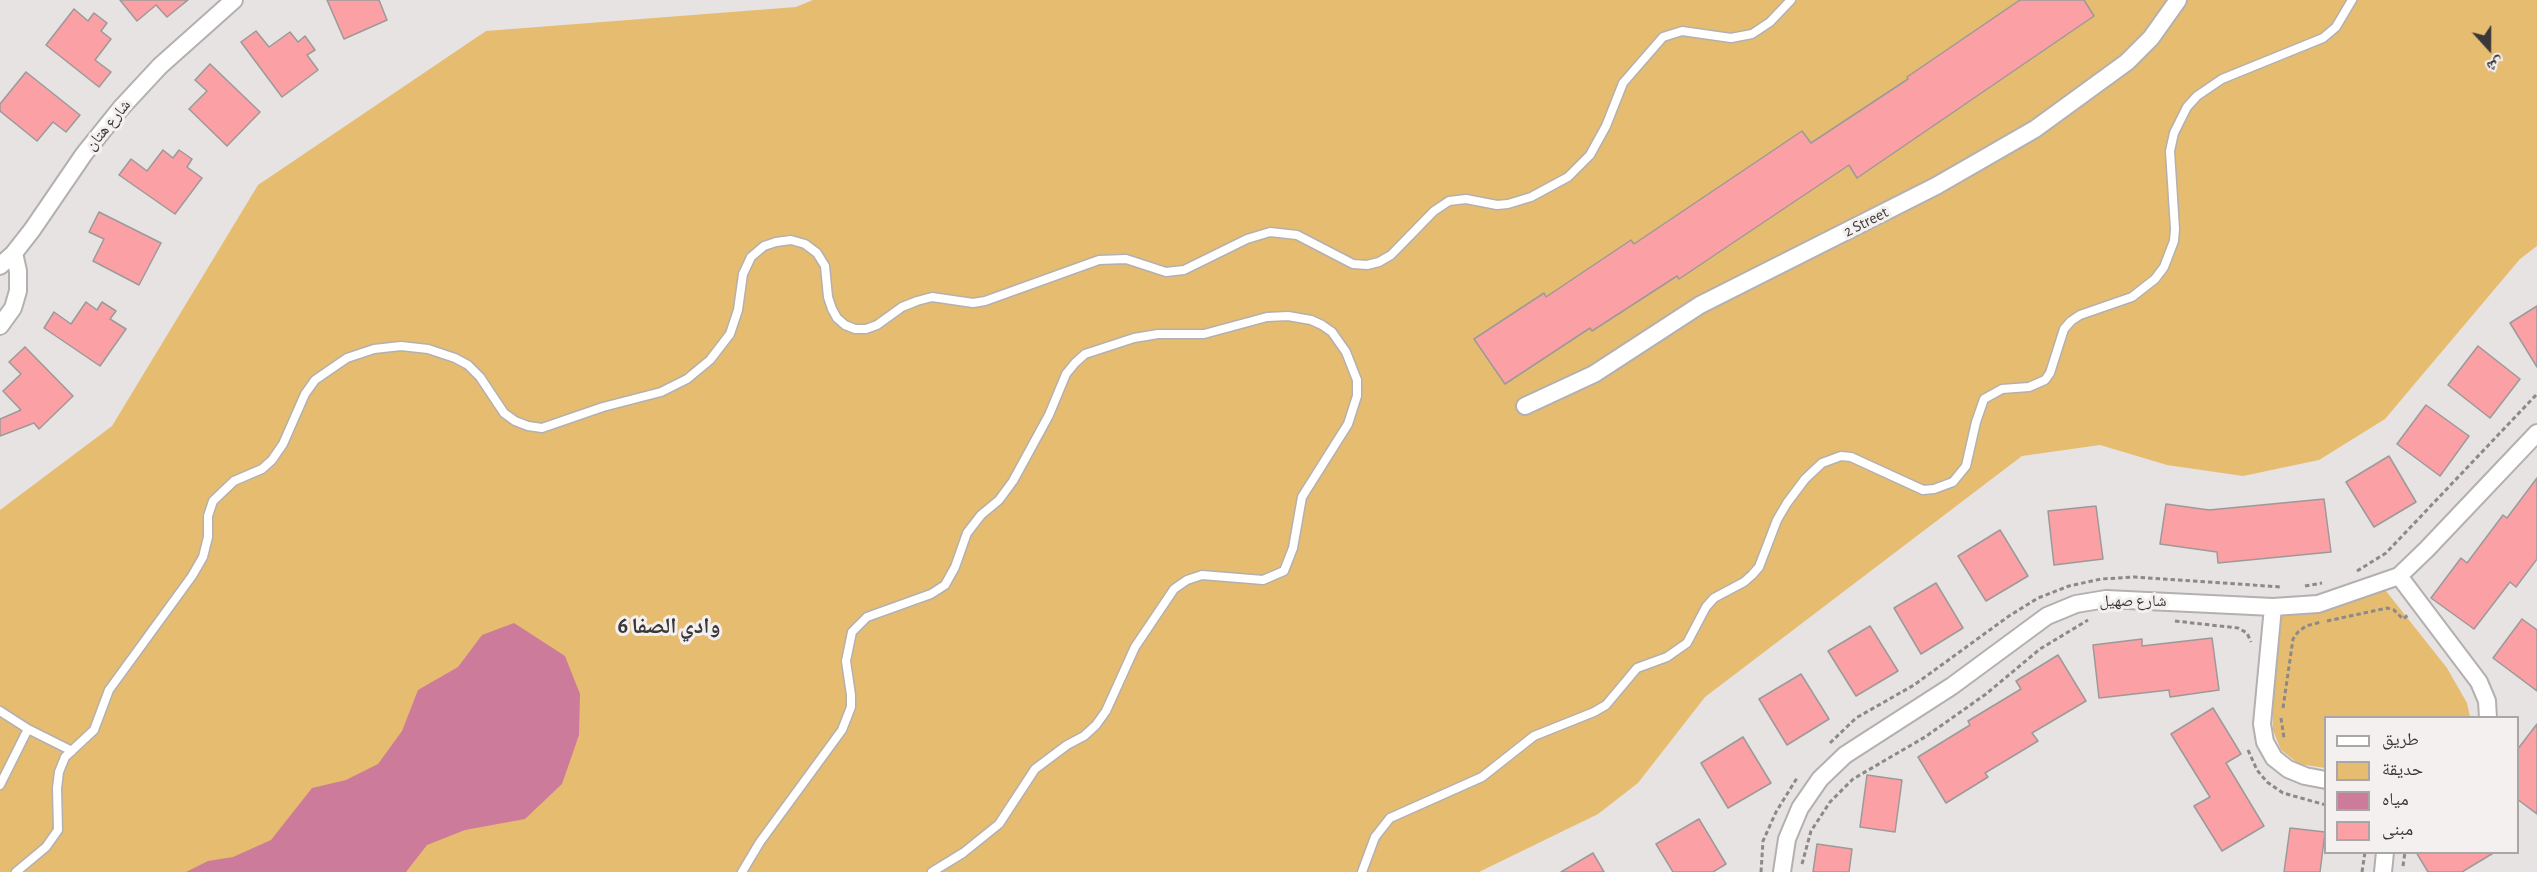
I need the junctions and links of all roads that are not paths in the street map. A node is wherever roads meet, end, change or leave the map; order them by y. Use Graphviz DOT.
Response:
graph roads {
  1 [pos="234,0"];
  2 [pos="1791,0"];
  3 [pos="2178,0"];
  4 [pos="2352,0"];
  5 [pos="14,253"];
  6 [pos="0,266"];
  7 [pos="0,326"];
  8 [pos="1525,406"];
  9 [pos="2537,433"];
  10 [pos="2399,576"];
  11 [pos="2273,607"];
  12 [pos="0,711"];
  13 [pos="2488,716"];
  14 [pos="28,729"];
  15 [pos="72,751"];
  16 [pos="2324,780"];
  17 [pos="0,785"];
  18 [pos="2385,854"];
  19 [pos="16,872"];
  20 [pos="742,872"];
  21 [pos="932,872"];
  22 [pos="1362,872"];
  23 [pos="1782,872"];
  24 [pos="2383,872"];
  1 -- 5 [label="street, شارع هتان"];
  2 -- 15 [label="lane"];
  3 -- 8 [label="street, 2 Street"];
  4 -- 22 [label="lane"];
  5 -- 6 [label="street, شارع هتان"];
  5 -- 7 [label="street"];
  9 -- 10 [label="street, شارع صهيل"];
  10 -- 11 [label="street, شارع صهيل"];
  10 -- 13 [label="street"];
  11 -- 16 [label="street"];
  11 -- 23 [label="street, شارع صهيل"];
  12 -- 14 [label="lane"];
  14 -- 15 [label="lane"];
  14 -- 17 [label="lane"];
  15 -- 19 [label="lane"];
  18 -- 24 [label="street"];
  20 -- 21 [label="lane"];
}
